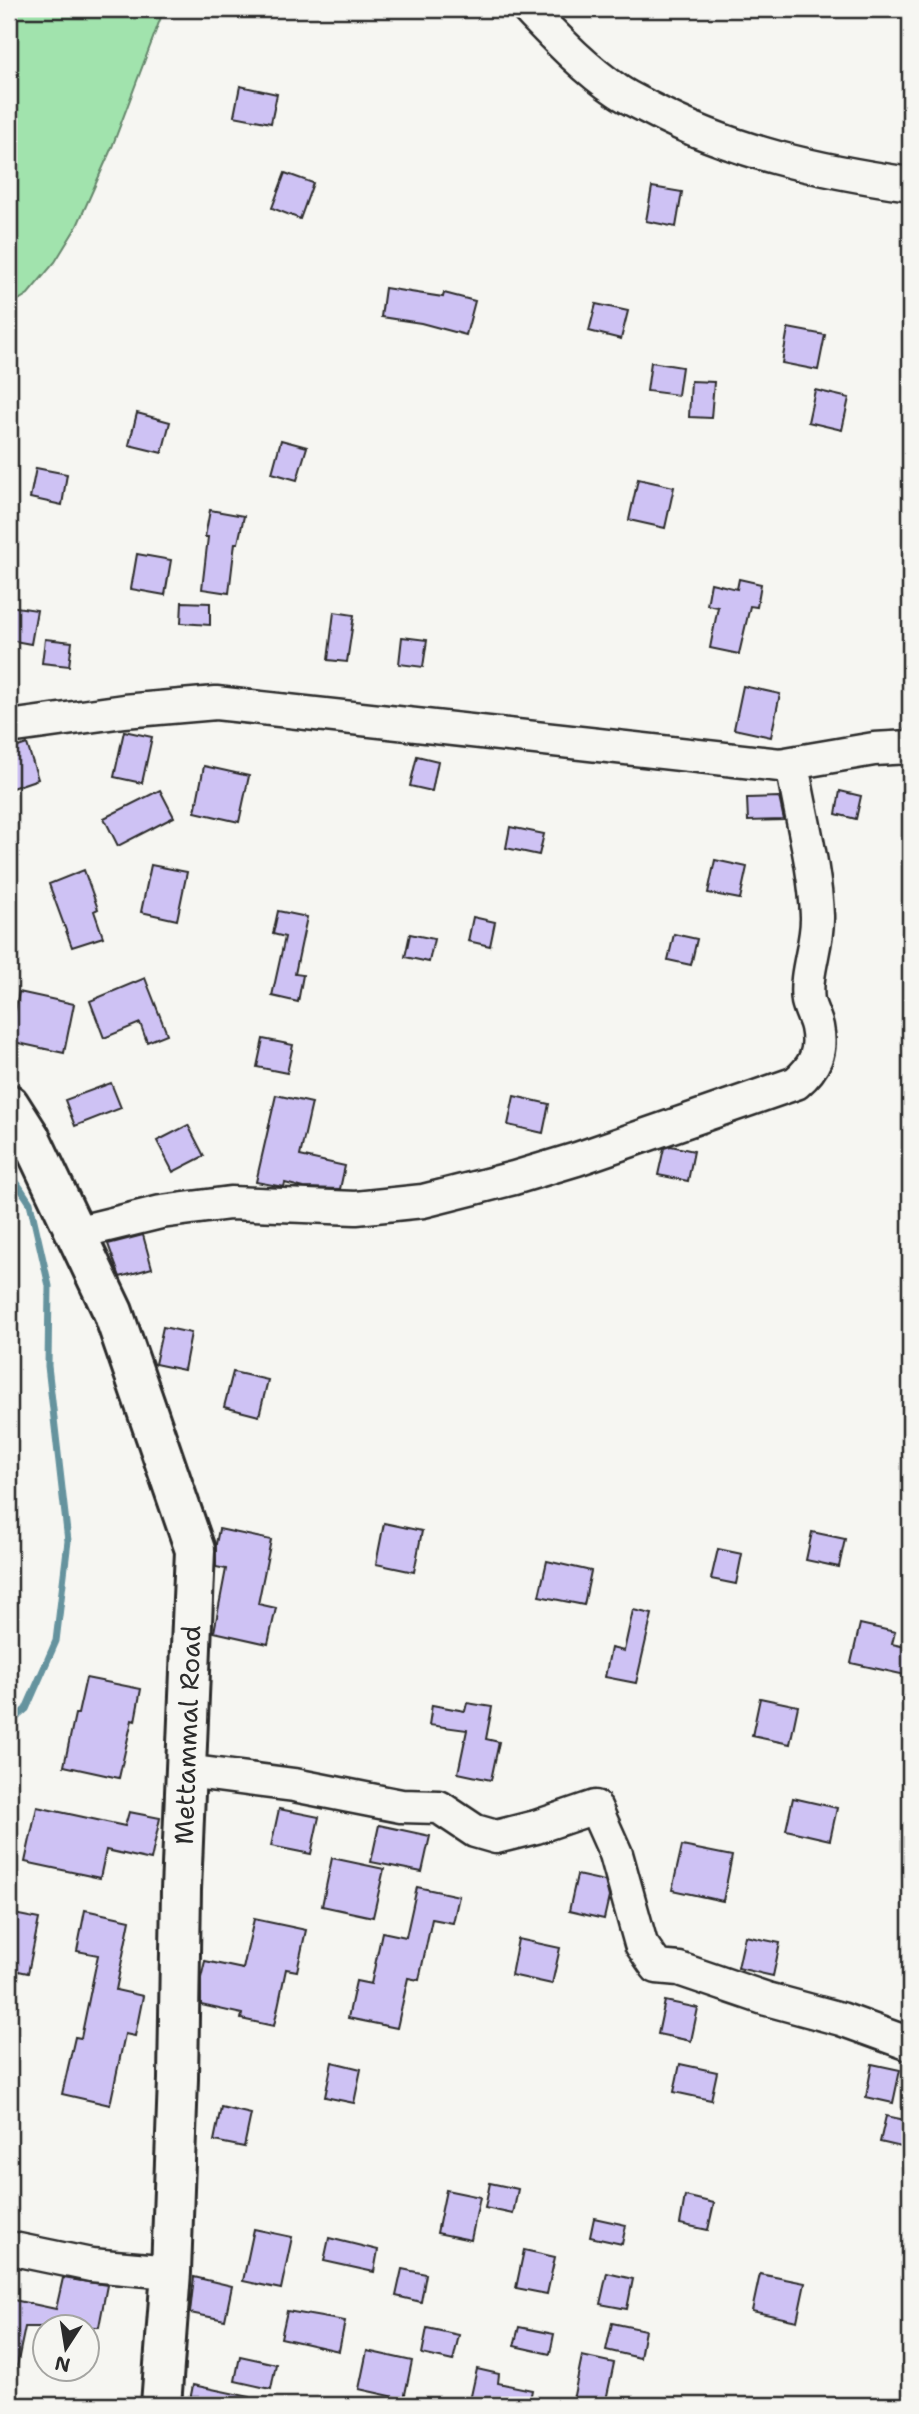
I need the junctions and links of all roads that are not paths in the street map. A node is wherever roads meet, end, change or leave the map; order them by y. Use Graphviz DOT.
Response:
graph roads {
  1 [pos="528,9"];
  2 [pos="910,184"];
  3 [pos="9,727"];
  4 [pos="910,747"];
  5 [pos="792,763"];
  6 [pos="9,1104"];
  7 [pos="75,1233"];
  8 [pos="186,1770"];
  9 [pos="910,2044"];
  10 [pos="9,2248"];
  11 [pos="171,2272"];
  12 [pos="161,2405"];
  1 -- 2 [label="street"];
  3 -- 5 [label="street"];
  4 -- 5 [label="street"];
  5 -- 7 [label="street"];
  6 -- 7 [label="main road, Mettammal Road"];
  7 -- 8 [label="main road, Mettammal Road"];
  8 -- 9 [label="street"];
  8 -- 11 [label="main road, Mettammal Road"];
  10 -- 11 [label="street"];
  11 -- 12 [label="main road, Mettammal Road"];
}
